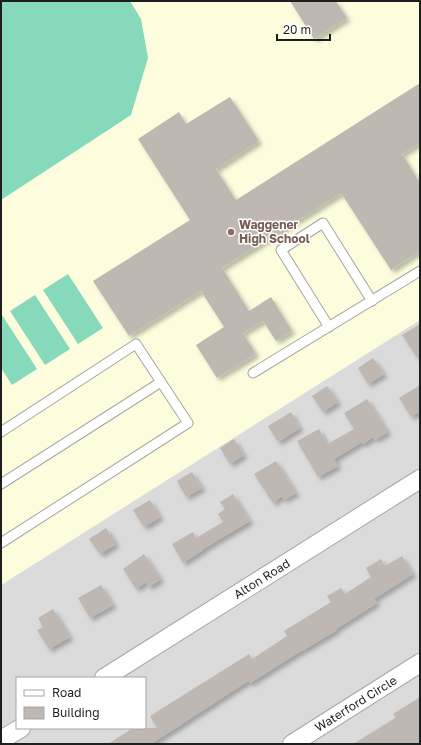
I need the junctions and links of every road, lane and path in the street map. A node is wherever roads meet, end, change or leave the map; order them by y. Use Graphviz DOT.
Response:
graph roads {
  1 [pos="420,271"];
  2 [pos="372,301"];
  3 [pos="329,327"];
  4 [pos="253,373"];
  5 [pos="161,382"];
  6 [pos="1,432"];
  7 [pos="420,479"];
  8 [pos="1,484"];
  9 [pos="1,543"];
  10 [pos="420,663"];
  11 [pos="106,677"];
  12 [pos="18,729"];
  13 [pos="1,740"];
  14 [pos="292,744"];
  1 -- 2 [label="lane"];
  2 -- 3 [label="lane"];
  2 -- 3 [label="lane"];
  3 -- 4 [label="lane"];
  5 -- 6 [label="lane"];
  5 -- 8 [label="lane"];
  5 -- 9 [label="lane"];
  7 -- 11 [label="street, Alton Road"];
  10 -- 14 [label="street, Waterford Circle"];
  12 -- 13 [label="street"];
}
